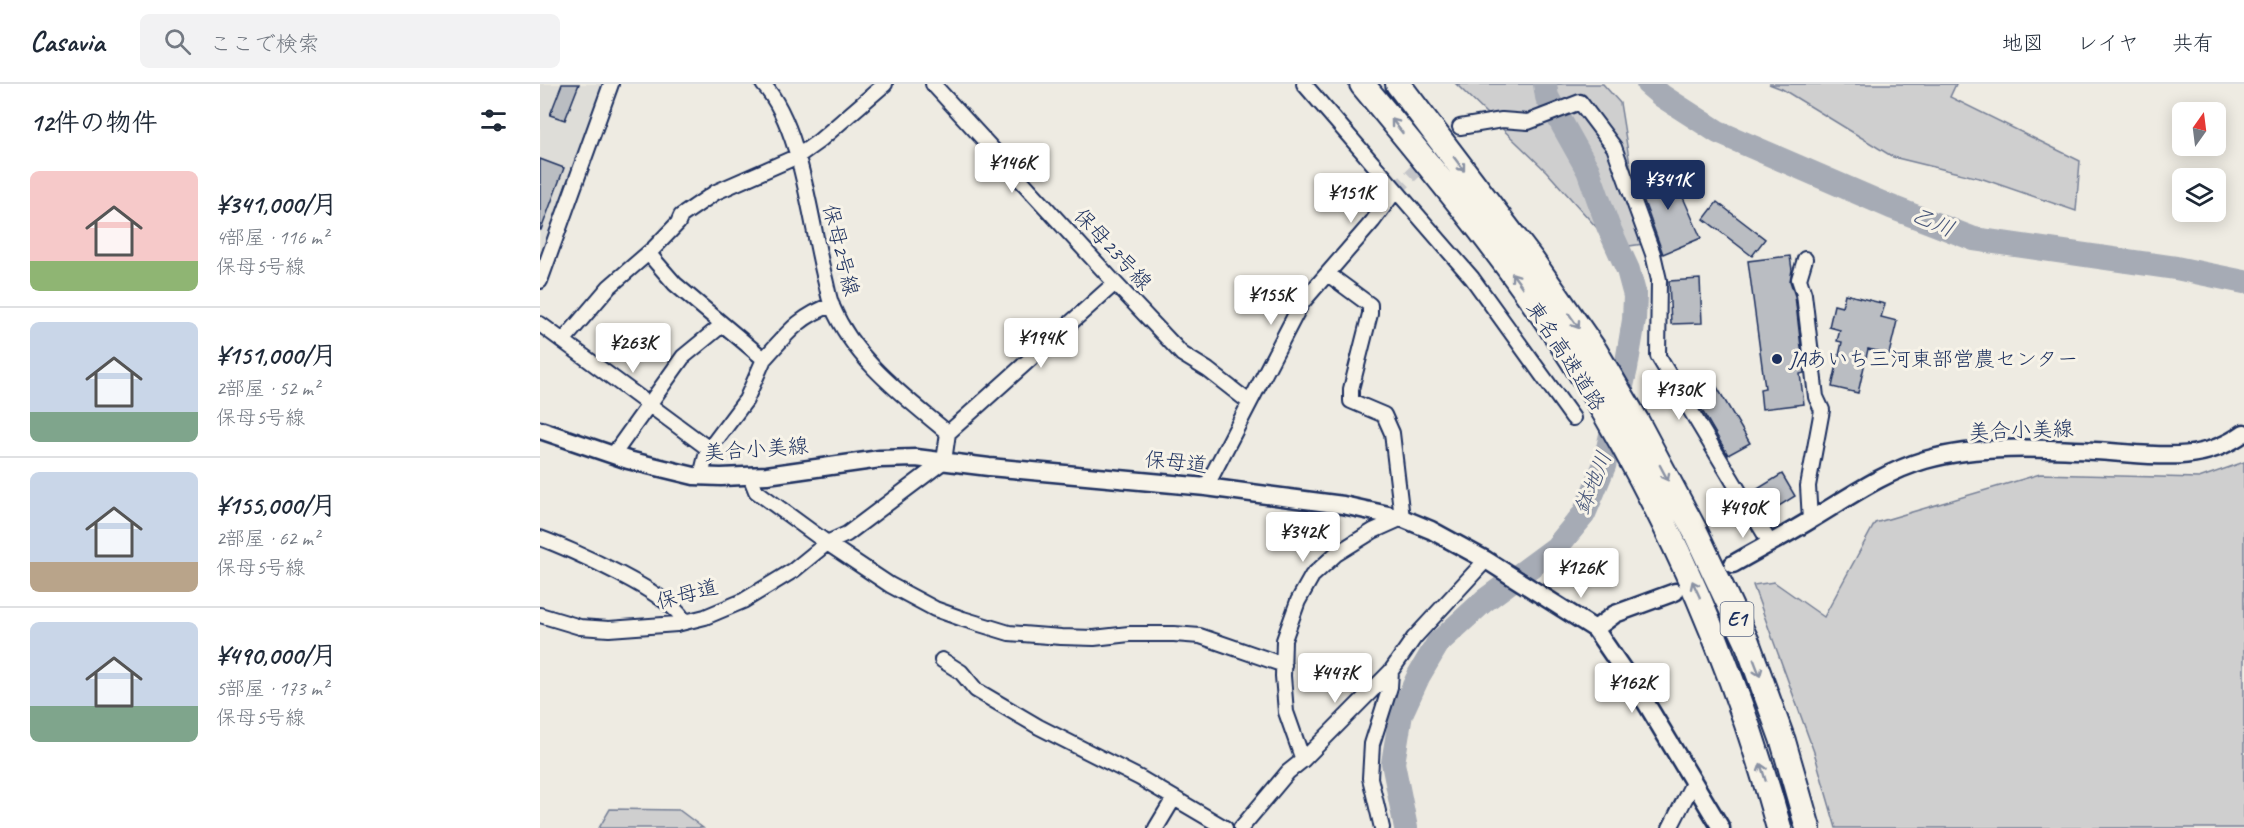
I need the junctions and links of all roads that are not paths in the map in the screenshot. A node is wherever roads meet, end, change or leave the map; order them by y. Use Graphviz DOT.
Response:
graph roads {
  1 [pos="611,84"];
  2 [pos="763,84"];
  3 [pos="885,84"];
  4 [pos="933,84"];
  5 [pos="1304,84"];
  6 [pos="1362,84"];
  7 [pos="1398,84"];
  8 [pos="1460,127"];
  9 [pos="798,156"];
  10 [pos="1395,191"];
  11 [pos="648,253"];
  12 [pos="1805,259"];
  13 [pos="1328,274"];
  14 [pos="540,281"];
  15 [pos="1114,284"];
  16 [pos="832,305"];
  17 [pos="540,324"];
  18 [pos="722,325"];
  19 [pos="563,341"];
  20 [pos="764,359"];
  21 [pos="1249,402"];
  22 [pos="650,406"];
  23 [pos="1573,417"];
  24 [pos="540,430"];
  25 [pos="948,433"];
  26 [pos="2244,434"];
  27 [pos="709,449"];
  28 [pos="613,455"];
  29 [pos="944,461"];
  30 [pos="701,476"];
  31 [pos="750,476"];
  32 [pos="1206,488"];
  33 [pos="1402,518"];
  34 [pos="1810,520"];
  35 [pos="540,538"];
  36 [pos="827,543"];
  37 [pos="1770,543"];
  38 [pos="1493,564"];
  39 [pos="1733,564"];
  40 [pos="1675,592"];
  41 [pos="540,615"];
  42 [pos="684,622"];
  43 [pos="1595,629"];
  44 [pos="942,660"];
  45 [pos="1284,665"];
  46 [pos="1391,671"];
  47 [pos="1303,760"];
  48 [pos="1694,783"];
  49 [pos="1174,798"];
  50 [pos="1156,828"];
  51 [pos="1225,828"];
  52 [pos="1241,828"];
  53 [pos="1382,828"];
  54 [pos="1670,828"];
  55 [pos="1721,828"];
  56 [pos="1779,828"];
  57 [pos="1808,828"];
  1 -- 14 [label="street"];
  2 -- 9 [label="street, 保母2号線"];
  3 -- 9 [label="street"];
  4 -- 15 [label="street, 保母23号線"];
  5 -- 10 [label="street"];
  56 -- 6 [label="highway, 東名高速道路 / E1, one-way"];
  7 -- 57 [label="highway, 東名高速道路 / E1, one-way"];
  8 -- 37 [label="street"];
  9 -- 11 [label="street"];
  9 -- 16 [label="street, 保母2号線"];
  10 -- 13 [label="street"];
  10 -- 23 [label="street"];
  11 -- 18 [label="street"];
  11 -- 19 [label="street"];
  12 -- 34 [label="street"];
  13 -- 21 [label="street"];
  13 -- 33 [label="street"];
  15 -- 21 [label="street, 保母23号線"];
  15 -- 25 [label="street"];
  16 -- 20 [label="street"];
  16 -- 25 [label="street, 保母2号線"];
  17 -- 19 [label="street"];
  18 -- 20 [label="street"];
  18 -- 22 [label="street"];
  19 -- 22 [label="street"];
  20 -- 27 [label="street"];
  21 -- 32 [label="street"];
  22 -- 27 [label="street"];
  22 -- 28 [label="street"];
  24 -- 28 [label="street, 美合小美線"];
  25 -- 29 [label="street"];
  26 -- 34 [label="street, 美合小美線"];
  27 -- 30 [label="street"];
  28 -- 30 [label="street, 美合小美線"];
  29 -- 31 [label="street, 美合小美線"];
  29 -- 32 [label="street, 保母道"];
  29 -- 36 [label="street, 保母道"];
  30 -- 31 [label="street, 美合小美線"];
  31 -- 36 [label="street"];
  32 -- 33 [label="street, 保母道"];
  33 -- 38 [label="street, 保母道"];
  33 -- 45 [label="street"];
  34 -- 37 [label="street, 美合小美線"];
  35 -- 42 [label="street"];
  36 -- 42 [label="street, 保母道"];
  36 -- 45 [label="street"];
  37 -- 39 [label="street, 美合小美線"];
  38 -- 43 [label="street, 保母道"];
  38 -- 46 [label="street"];
  40 -- 43 [label="street"];
  41 -- 42 [label="street, 保母道"];
  43 -- 48 [label="street"];
  44 -- 49 [label="street"];
  45 -- 47 [label="street"];
  46 -- 47 [label="street"];
  46 -- 53 [label="street"];
  47 -- 52 [label="street"];
  48 -- 54 [label="street"];
  48 -- 55 [label="street"];
  49 -- 50 [label="street"];
  49 -- 51 [label="street"];
}
